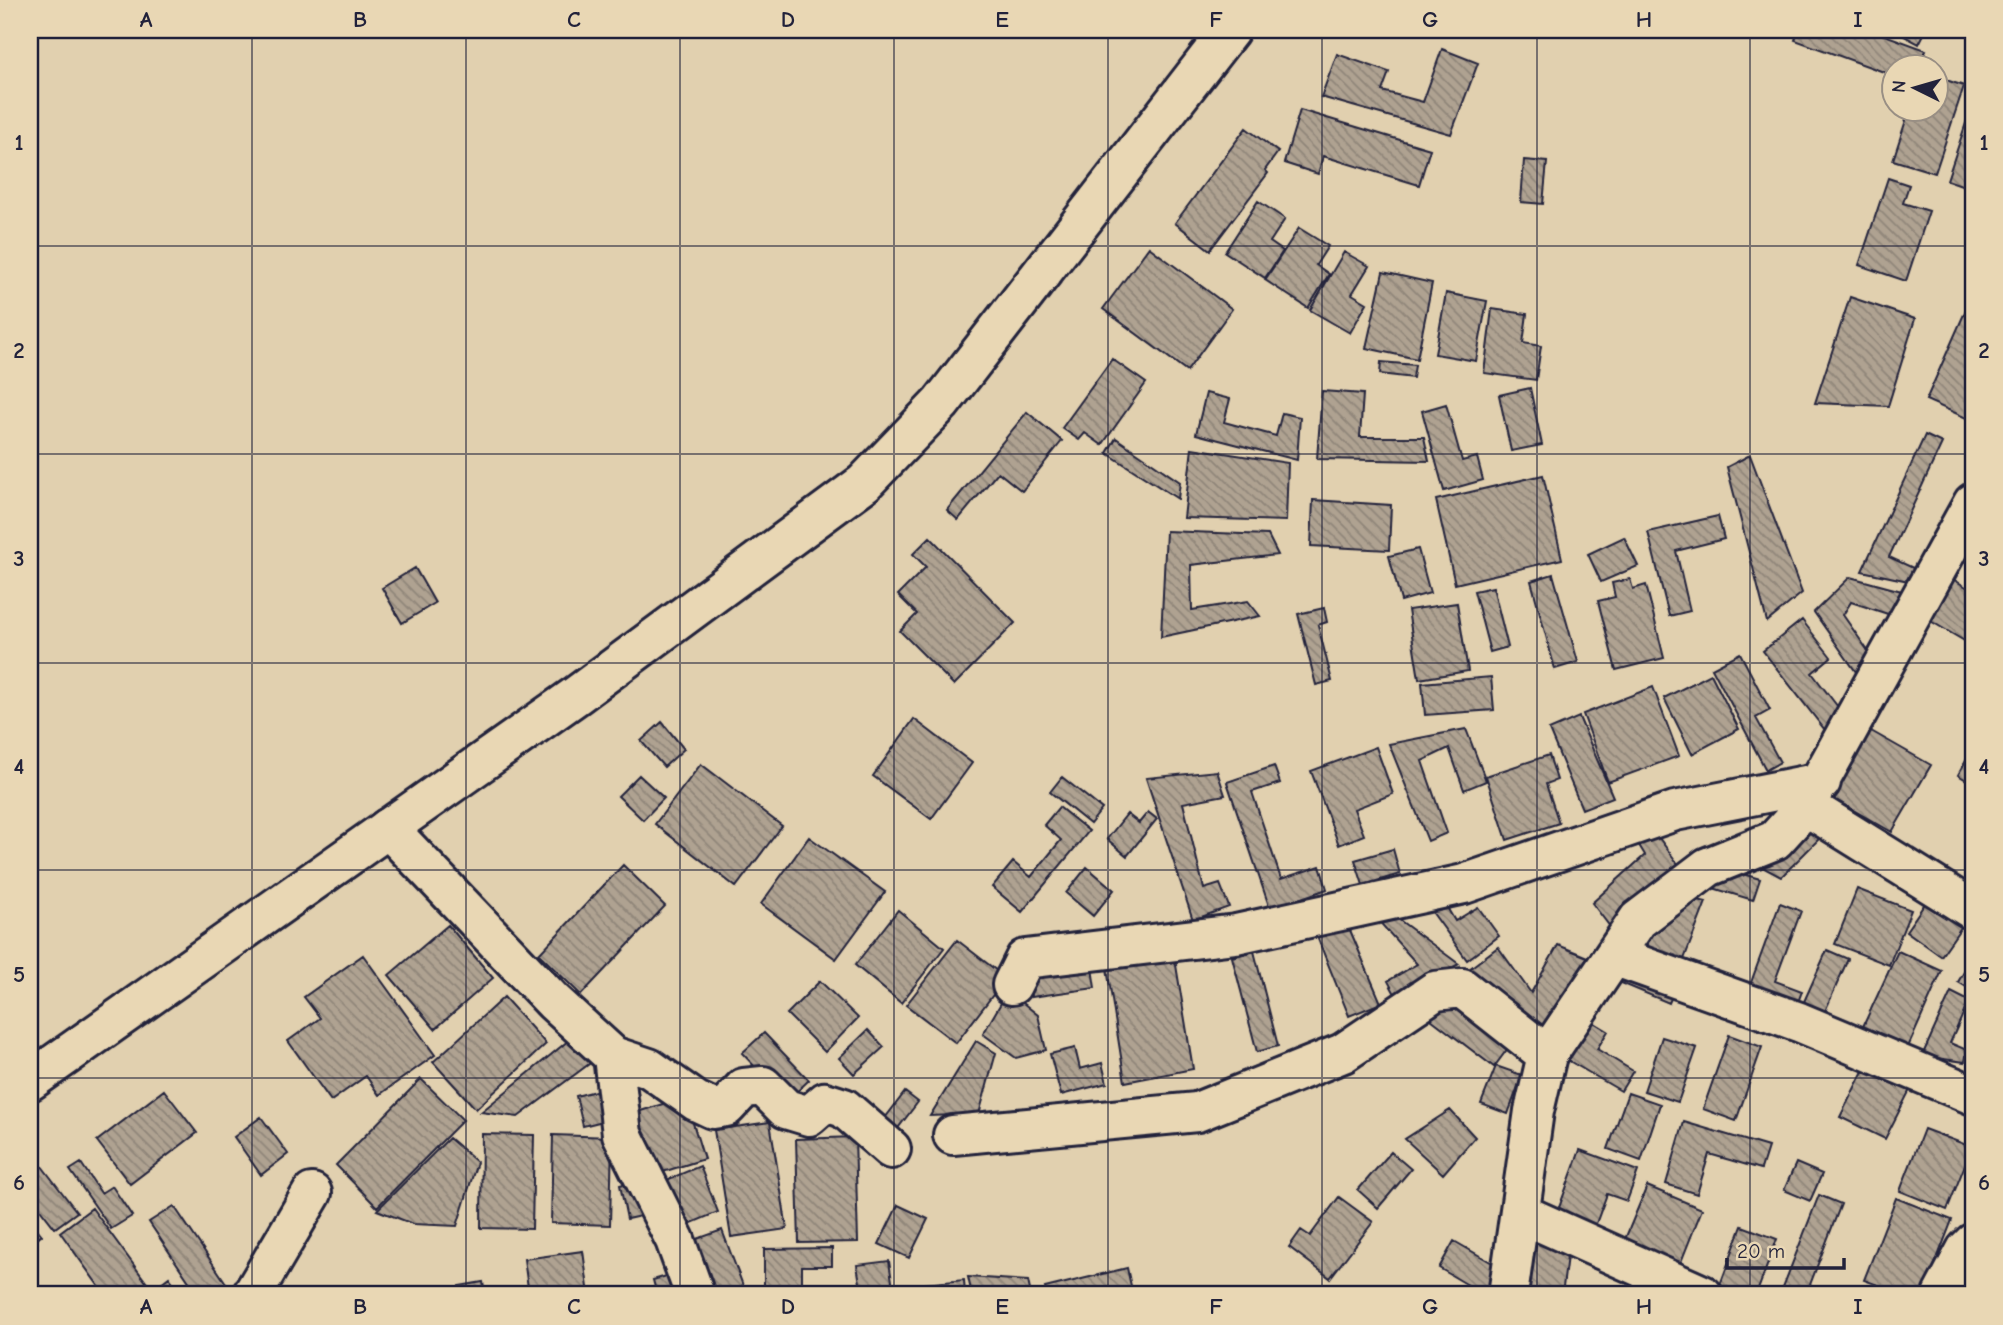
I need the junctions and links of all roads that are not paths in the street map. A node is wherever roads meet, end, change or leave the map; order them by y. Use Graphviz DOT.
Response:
graph roads {
  1 [pos="1230,30"];
  2 [pos="1973,503"];
  3 [pos="1813,794"];
  4 [pos="388,828"];
  5 [pos="1973,910"];
  6 [pos="1614,956"];
  7 [pos="1012,985"];
  8 [pos="1547,1055"];
  9 [pos="613,1056"];
  10 [pos="30,1081"];
  11 [pos="1973,1095"];
  12 [pos="953,1135"];
  13 [pos="891,1149"];
  14 [pos="312,1193"];
  15 [pos="1520,1213"];
  16 [pos="1973,1243"];
  17 [pos="252,1295"];
  18 [pos="695,1295"];
  19 [pos="1508,1295"];
  20 [pos="1703,1295"];
  21 [pos="1942,1295"];
  1 -- 4 [label="street"];
  2 -- 3 [label="street"];
  3 -- 5 [label="street"];
  3 -- 6 [label="street"];
  3 -- 7 [label="street"];
  4 -- 9 [label="street"];
  4 -- 10 [label="street"];
  6 -- 8 [label="street"];
  6 -- 11 [label="street"];
  8 -- 12 [label="street"];
  8 -- 15 [label="street"];
  9 -- 13 [label="street"];
  9 -- 18 [label="street"];
  14 -- 17 [label="street"];
  15 -- 19 [label="street"];
  15 -- 20 [label="street"];
  16 -- 21 [label="street"];
}
